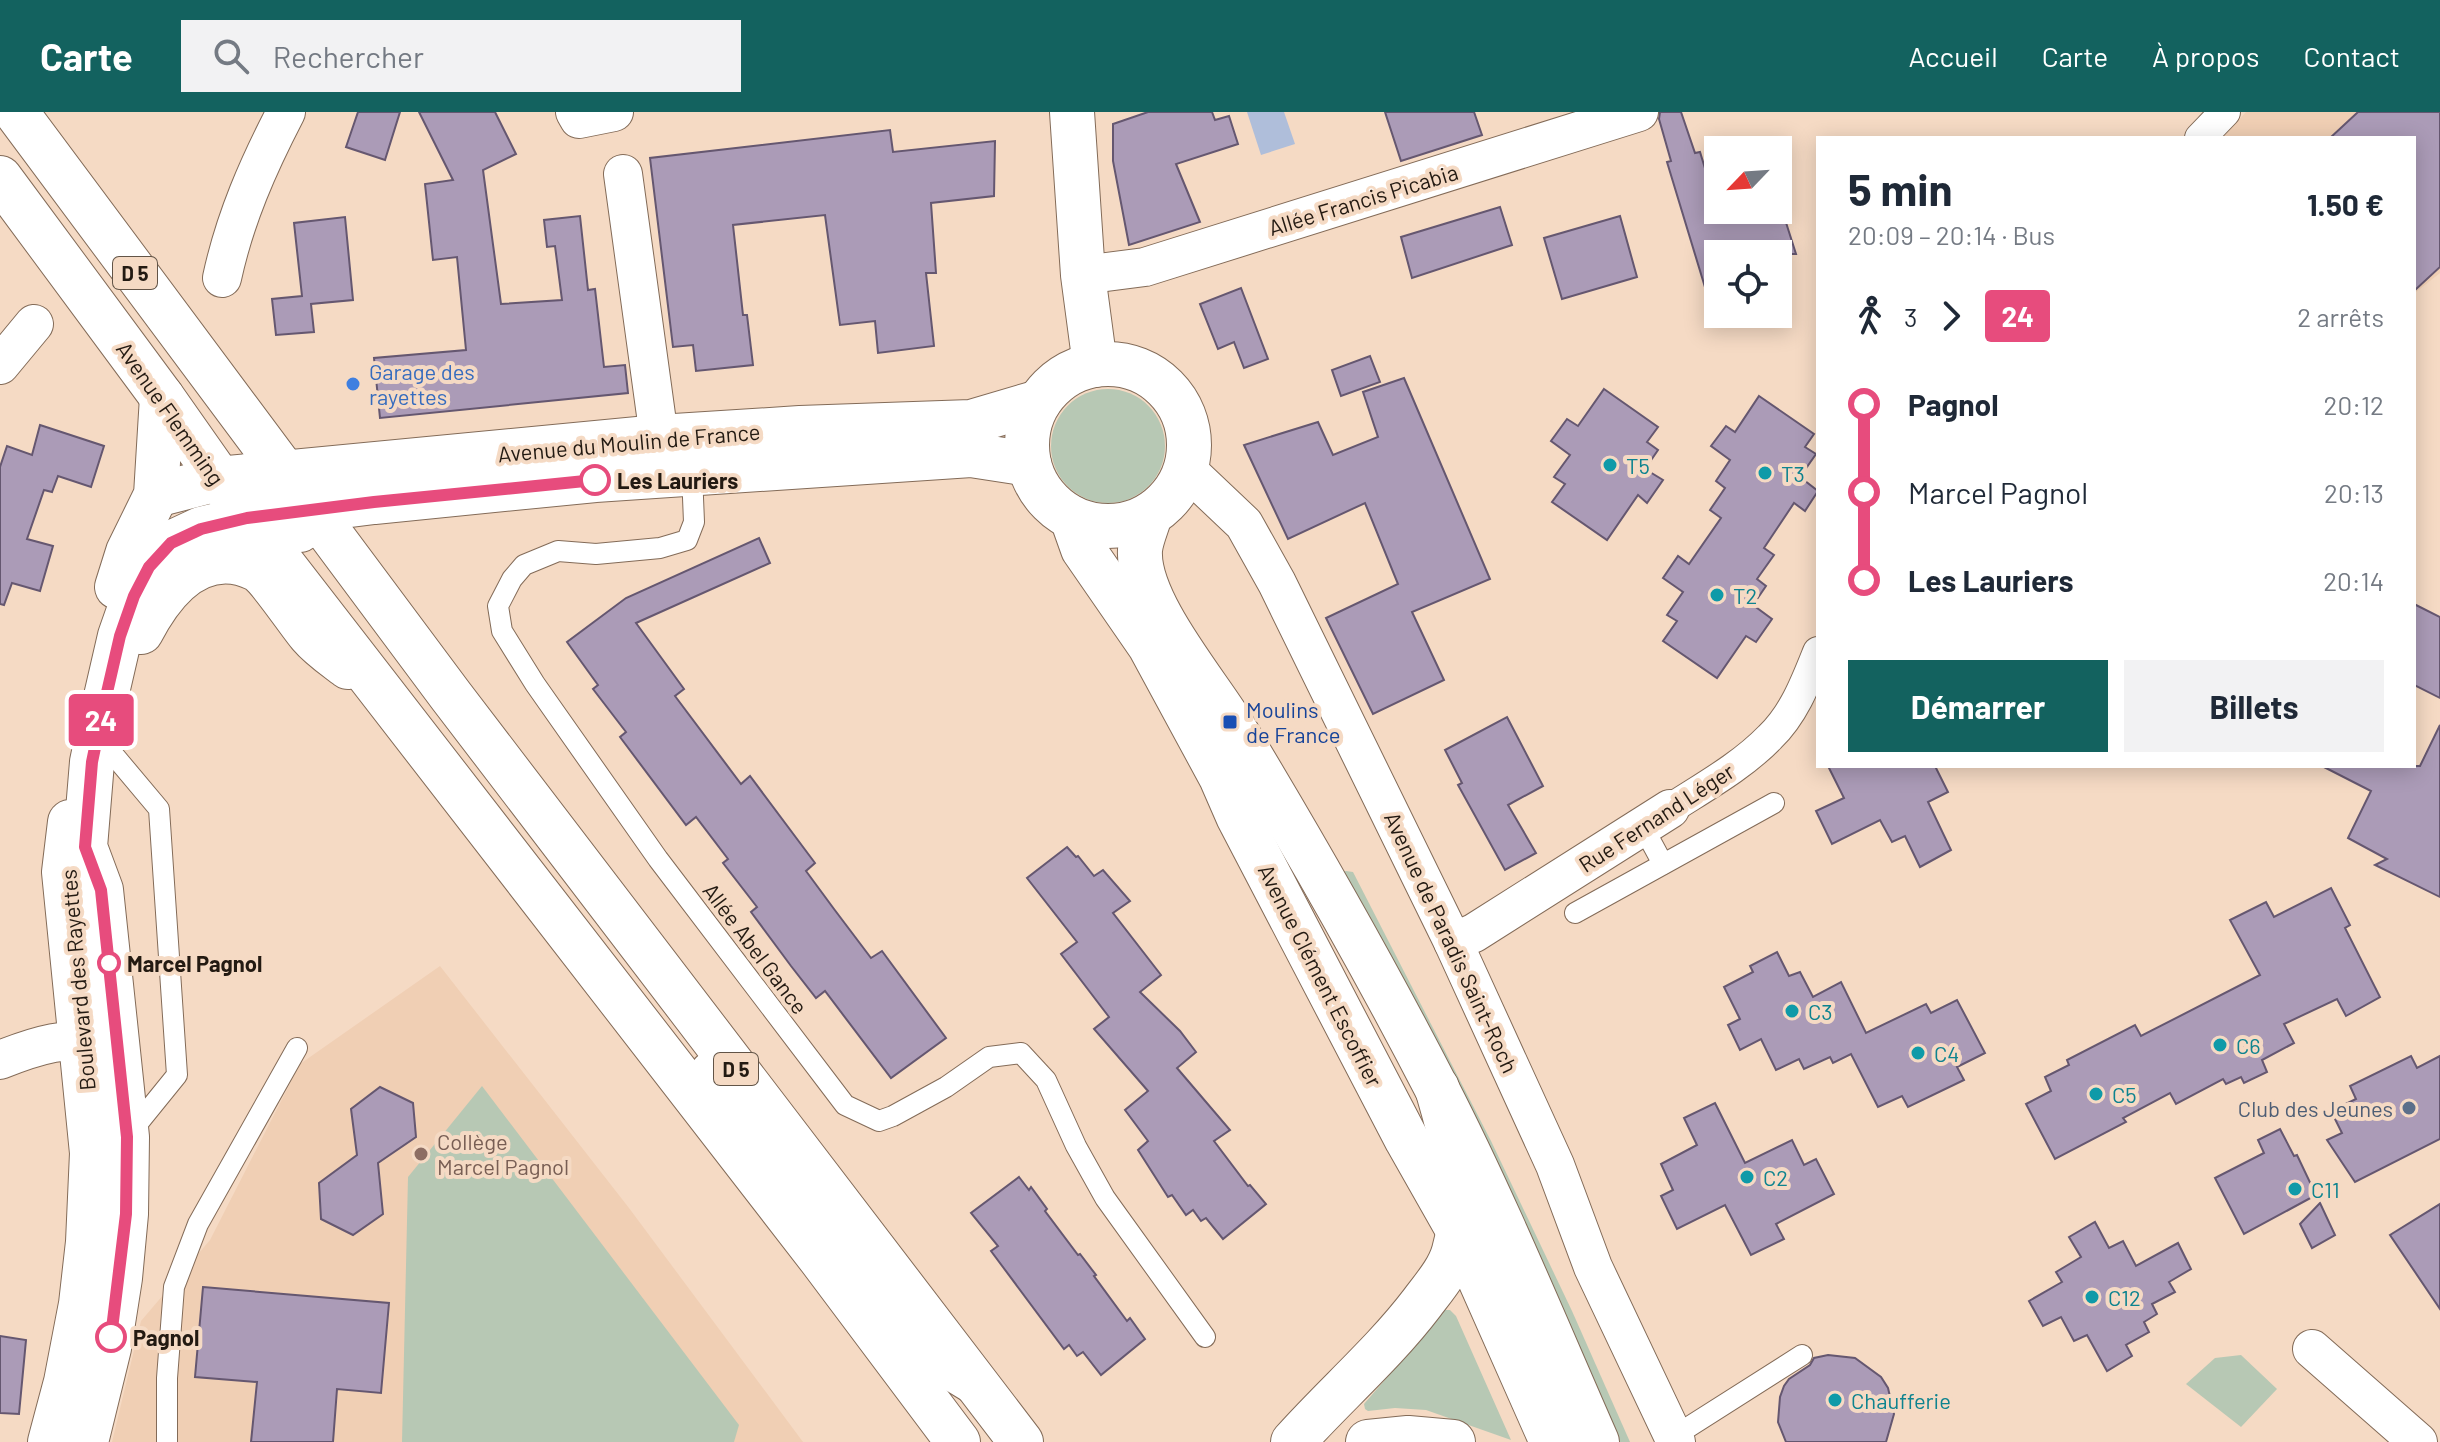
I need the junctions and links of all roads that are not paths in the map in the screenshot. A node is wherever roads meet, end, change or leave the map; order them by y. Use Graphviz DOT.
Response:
graph roads {
  1 [pos="16,112"];
  2 [pos="286,112"];
  3 [pos="575,112"];
  4 [pos="614,112"];
  5 [pos="1072,112"];
  6 [pos="1639,112"];
  7 [pos="2225,112"];
  8 [pos="2202,136"];
  9 [pos="623,174"];
  10 [pos="0,178"];
  11 [pos="51,247"];
  12 [pos="1083,275"];
  13 [pos="222,278"];
  14 [pos="34,324"];
  15 [pos="0,365"];
  16 [pos="1095,365"];
  17 [pos="162,397"];
  18 [pos="1039,402"];
  19 [pos="647,415"];
  20 [pos="256,433"];
  21 [pos="1029,464"];
  22 [pos="1186,469"];
  23 [pos="692,473"];
  24 [pos="372,484"];
  25 [pos="156,495"];
  26 [pos="263,495"];
  27 [pos="1150,515"];
  28 [pos="1072,518"];
  29 [pos="347,556"];
  30 [pos="1816,657"];
  31 [pos="400,714"];
  32 [pos="112,753"];
  33 [pos="1774,803"];
  34 [pos="1657,818"];
  35 [pos="1663,864"];
  36 [pos="101,890"];
  37 [pos="1575,913"];
  38 [pos="1453,942"];
  39 [pos="100,1040"];
  40 [pos="297,1048"];
  41 [pos="0,1060"];
  42 [pos="1437,1088"];
  43 [pos="127,1137"];
  44 [pos="1458,1230"];
  45 [pos="1205,1337"];
  46 [pos="2312,1349"];
  47 [pos="1802,1355"];
  48 [pos="978,1384"];
  49 [pos="1674,1439"];
  50 [pos="50,1442"];
  51 [pos="86,1442"];
  52 [pos="167,1442"];
  53 [pos="958,1442"];
  54 [pos="1021,1442"];
  55 [pos="1293,1442"];
  56 [pos="1368,1442"];
  57 [pos="1453,1442"];
  58 [pos="1552,1442"];
  59 [pos="1597,1442"];
  60 [pos="2418,1442"];
  1 -- 20 [label="main road, D 5"];
  2 -- 13 [label="street"];
  3 -- 4 [label="street"];
  5 -- 12 [label="main road"];
  6 -- 12 [label="street, Allée Francis Picabia"];
  7 -- 8 [label="street"];
  9 -- 19 [label="street"];
  10 -- 11 [label="main road, D 5"];
  11 -- 17 [label="main road, Avenue Flemming / D 5"];
  11 -- 26 [label="main road"];
  12 -- 16 [label="main road"];
  14 -- 15 [label="street"];
  16 -- 18 [label="main road"];
  16 -- 22 [label="main road"];
  17 -- 25 [label="main road"];
  17 -- 26 [label="main road, Avenue Flemming / D 5"];
  18 -- 19 [label="main road, Avenue du Moulin de France"];
  18 -- 21 [label="main road"];
  19 -- 24 [label="main road, Avenue du Moulin de France"];
  20 -- 24 [label="main road"];
  20 -- 26 [label="main road, D 5"];
  21 -- 23 [label="main road, Avenue du Moulin de France"];
  21 -- 28 [label="main road"];
  22 -- 27 [label="main road"];
  22 -- 38 [label="street, Avenue de Paradis Saint-Roch"];
  23 -- 24 [label="main road, Avenue du Moulin de France"];
  23 -- 45 [label="lane, Allée Abel Gance"];
  24 -- 26 [label="main road, Avenue du Moulin de France"];
  24 -- 29 [label="main road"];
  25 -- 26 [label="main road"];
  25 -- 39 [label="main road, Boulevard des Rayettes"];
  26 -- 29 [label="main road, D 5"];
  26 -- 31 [label="main road, Avenue Flemming / D 5"];
  26 -- 36 [label="main road, Boulevard des Rayettes"];
  26 -- 48 [label="main road"];
  27 -- 28 [label="main road"];
  27 -- 42 [label="main road, Avenue Clément Escoffier"];
  28 -- 44 [label="main road, Avenue Clément Escoffier"];
  29 -- 48 [label="main road, D 5"];
  30 -- 34 [label="street, Rue Fernand Léger"];
  31 -- 32 [label="main road"];
  31 -- 53 [label="main road, D 5"];
  32 -- 36 [label="main road"];
  32 -- 43 [label="lane"];
  33 -- 35 [label="lane"];
  34 -- 35 [label="lane"];
  34 -- 38 [label="street, Rue Fernand Léger"];
  35 -- 37 [label="lane"];
  36 -- 39 [label="main road, Boulevard des Rayettes"];
  38 -- 49 [label="street, Avenue de Paradis Saint-Roch"];
  39 -- 41 [label="street"];
  39 -- 43 [label="main road, Boulevard des Rayettes"];
  39 -- 50 [label="main road, Boulevard des Rayettes"];
  40 -- 52 [label="lane"];
  42 -- 44 [label="main road"];
  42 -- 59 [label="main road, Avenue Clément Escoffier"];
  43 -- 51 [label="main road, Boulevard des Rayettes"];
  44 -- 55 [label="main road"];
  44 -- 58 [label="main road, Avenue Clément Escoffier"];
  46 -- 60 [label="street"];
  47 -- 49 [label="lane"];
  48 -- 54 [label="main road, D 5"];
  56 -- 57 [label="main road"];
}
